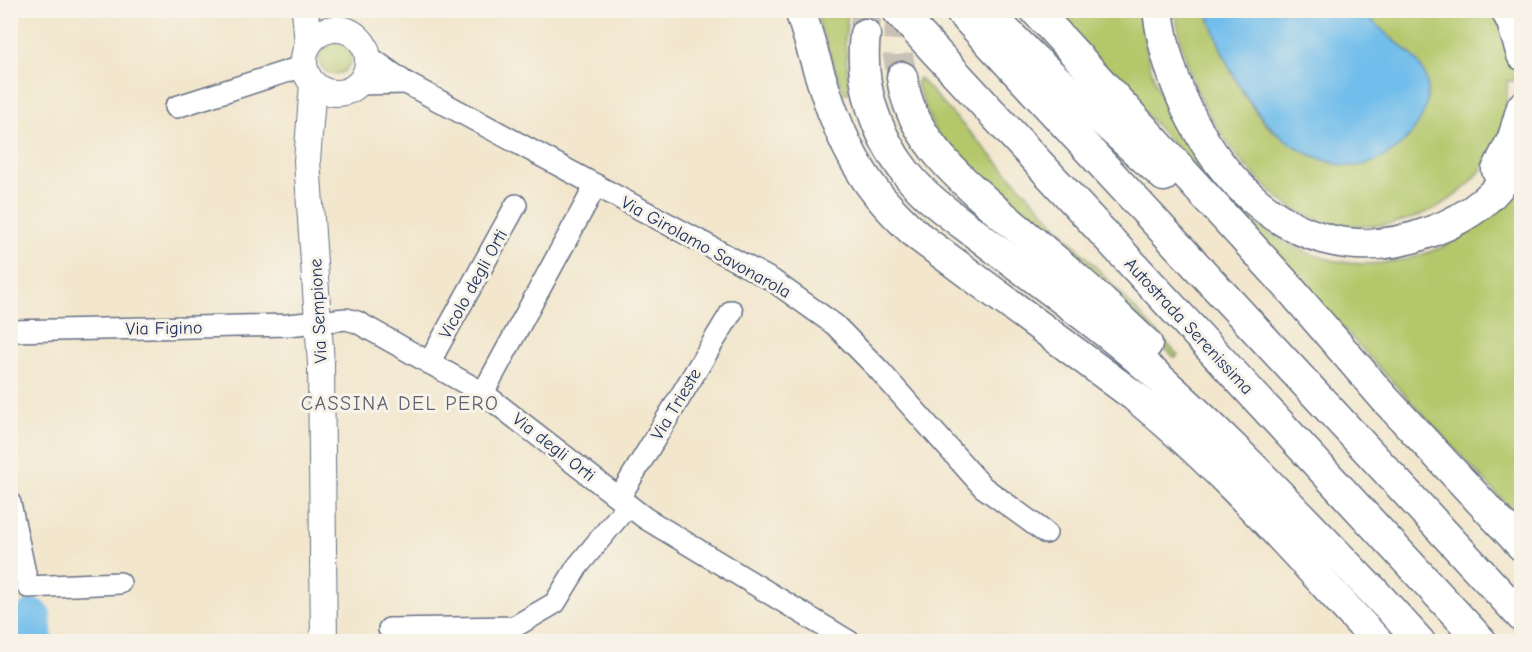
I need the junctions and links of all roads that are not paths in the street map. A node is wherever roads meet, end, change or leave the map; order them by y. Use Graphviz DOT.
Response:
graph roads {
  1 [pos="305,10"];
  2 [pos="324,10"];
  3 [pos="800,10"];
  4 [pos="897,10"];
  5 [pos="958,10"];
  6 [pos="986,10"];
  7 [pos="1035,10"];
  8 [pos="1158,10"];
  9 [pos="1506,10"];
  10 [pos="342,30"];
  11 [pos="865,34"];
  12 [pos="1521,55"];
  13 [pos="368,56"];
  14 [pos="308,65"];
  15 [pos="902,77"];
  16 [pos="406,83"];
  17 [pos="351,88"];
  18 [pos="176,106"];
  19 [pos="1521,107"];
  20 [pos="1521,154"];
  21 [pos="307,161"];
  22 [pos="596,185"];
  23 [pos="516,205"];
  24 [pos="1441,228"];
  25 [pos="732,311"];
  26 [pos="318,322"];
  27 [pos="10,331"];
  28 [pos="429,363"];
  29 [pos="483,393"];
  30 [pos="1384,398"];
  31 [pos="624,501"];
  32 [pos="10,503"];
  33 [pos="1046,533"];
  34 [pos="1521,546"];
  35 [pos="120,583"];
  36 [pos="1385,604"];
  37 [pos="1521,617"];
  38 [pos="389,629"];
  39 [pos="1371,634"];
  40 [pos="324,642"];
  41 [pos="850,642"];
  42 [pos="1420,642"];
  43 [pos="1482,642"];
  1 -- 14 [label="main road, Via Sempione"];
  2 -- 10 [label="main road"];
  3 -- 39 [label="highway"];
  4 -- 43 [label="highway, Autostrada Serenissima"];
  5 -- 37 [label="highway"];
  6 -- 30 [label="highway"];
  7 -- 30 [label="highway"];
  8 -- 24 [label="highway"];
  9 -- 12 [label="highway"];
  10 -- 13 [label="main road"];
  10 -- 14 [label="main road"];
  11 -- 36 [label="highway"];
  13 -- 16 [label="street, Via Girolamo Savonarola"];
  13 -- 17 [label="main road"];
  14 -- 17 [label="main road"];
  14 -- 18 [label="street"];
  14 -- 21 [label="main road, Via Sempione"];
  15 -- 36 [label="highway"];
  16 -- 17 [label="street, Via Girolamo Savonarola"];
  16 -- 22 [label="street, Via Girolamo Savonarola"];
  17 -- 21 [label="main road, Via Sempione"];
  19 -- 24 [label="highway"];
  20 -- 24 [label="highway"];
  21 -- 26 [label="main road, Via Sempione"];
  22 -- 29 [label="street"];
  22 -- 33 [label="street, Via Girolamo Savonarola"];
  23 -- 28 [label="street, Vicolo degli Orti"];
  25 -- 31 [label="street, Via Trieste"];
  26 -- 27 [label="street, Via Figino"];
  26 -- 28 [label="street, Via degli Orti"];
  26 -- 40 [label="main road, Via Sempione"];
  28 -- 29 [label="street, Via degli Orti"];
  29 -- 31 [label="street, Via degli Orti"];
  30 -- 34 [label="highway"];
  31 -- 38 [label="street"];
  31 -- 41 [label="street, Via degli Orti"];
  32 -- 35 [label="street"];
  36 -- 42 [label="highway"];
}
